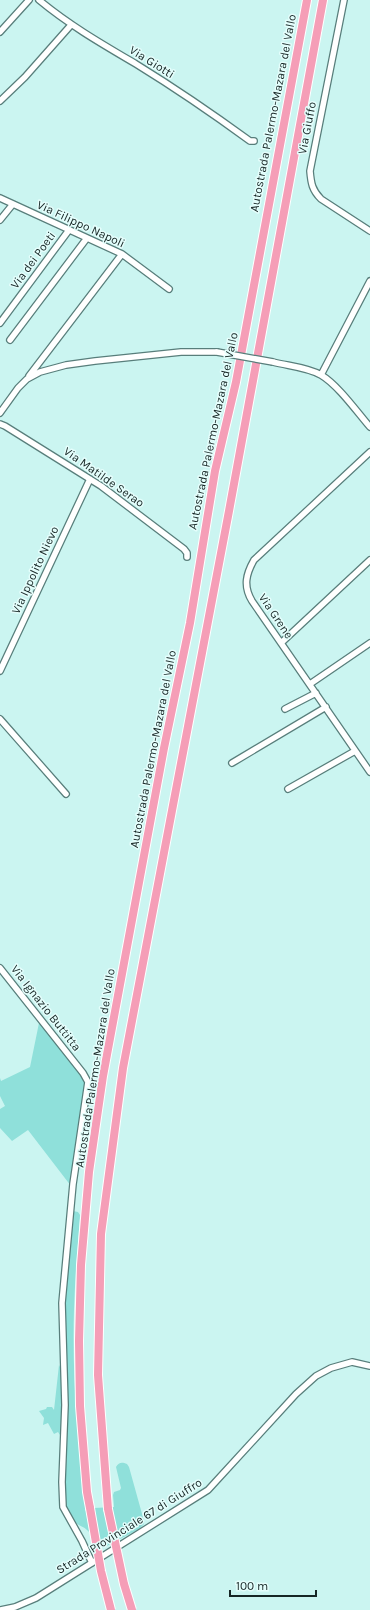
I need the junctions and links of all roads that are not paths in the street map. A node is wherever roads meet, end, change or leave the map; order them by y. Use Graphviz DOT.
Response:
graph roads {
  1 [pos="29,0"];
  2 [pos="39,0"];
  3 [pos="307,0"];
  4 [pos="323,0"];
  5 [pos="344,0"];
  6 [pos="71,25"];
  7 [pos="0,32"];
  8 [pos="0,101"];
  9 [pos="254,141"];
  10 [pos="0,198"];
  11 [pos="13,204"];
  12 [pos="0,220"];
  13 [pos="69,230"];
  14 [pos="370,231"];
  15 [pos="87,238"];
  16 [pos="122,254"];
  17 [pos="370,281"];
  18 [pos="169,289"];
  19 [pos="0,323"];
  20 [pos="10,340"];
  21 [pos="321,375"];
  22 [pos="27,379"];
  23 [pos="0,413"];
  24 [pos="0,424"];
  25 [pos="370,427"];
  26 [pos="370,452"];
  27 [pos="90,479"];
  28 [pos="187,557"];
  29 [pos="370,560"];
  30 [pos="281,643"];
  31 [pos="370,643"];
  32 [pos="0,671"];
  33 [pos="310,684"];
  34 [pos="316,693"];
  35 [pos="326,707"];
  36 [pos="285,709"];
  37 [pos="0,719"];
  38 [pos="355,750"];
  39 [pos="232,763"];
  40 [pos="370,772"];
  41 [pos="288,790"];
  42 [pos="66,794"];
  43 [pos="0,968"];
  44 [pos="370,1366"];
  45 [pos="92,1563"];
  46 [pos="0,1610"];
  47 [pos="111,1610"];
  48 [pos="132,1610"];
  1 -- 7 [label="street"];
  2 -- 6 [label="street, Via Giotti"];
  3 -- 47 [label="highway, Autostrada Palermo-Mazara del Vallo, bridge"];
  4 -- 48 [label="highway, bridge"];
  5 -- 14 [label="street, Via Giuffo"];
  6 -- 8 [label="street"];
  6 -- 9 [label="street, Via Giotti"];
  10 -- 11 [label="street, Via Filippo Napoli"];
  11 -- 12 [label="street"];
  11 -- 13 [label="street, Via Filippo Napoli"];
  13 -- 15 [label="street, Via Filippo Napoli"];
  13 -- 19 [label="street, Via dei Poeti"];
  15 -- 16 [label="street, Via Filippo Napoli"];
  15 -- 20 [label="street"];
  16 -- 18 [label="street, Via Filippo Napoli"];
  16 -- 22 [label="street"];
  17 -- 21 [label="street"];
  21 -- 22 [label="street, bridge"];
  21 -- 25 [label="street"];
  22 -- 23 [label="street"];
  24 -- 27 [label="street, Via Matilde Serao"];
  26 -- 30 [label="street, Via Grene"];
  27 -- 28 [label="street, Via Matilde Serao"];
  27 -- 32 [label="street, Via Ippolito Nievo"];
  29 -- 30 [label="street"];
  30 -- 33 [label="street, Via Grene"];
  31 -- 33 [label="street"];
  33 -- 34 [label="street, Via Grene"];
  34 -- 35 [label="street, Via Grene"];
  34 -- 36 [label="street"];
  35 -- 38 [label="street, Via Grene"];
  35 -- 39 [label="street"];
  37 -- 42 [label="street"];
  38 -- 40 [label="street, Via Grene"];
  38 -- 41 [label="street"];
  43 -- 45 [label="street, Via Ignazio Buttitta"];
  44 -- 45 [label="street, Strada Provinciale 67 di Giuffro"];
  45 -- 46 [label="street, Strada Provinciale 67 di Giuffro"];
}
